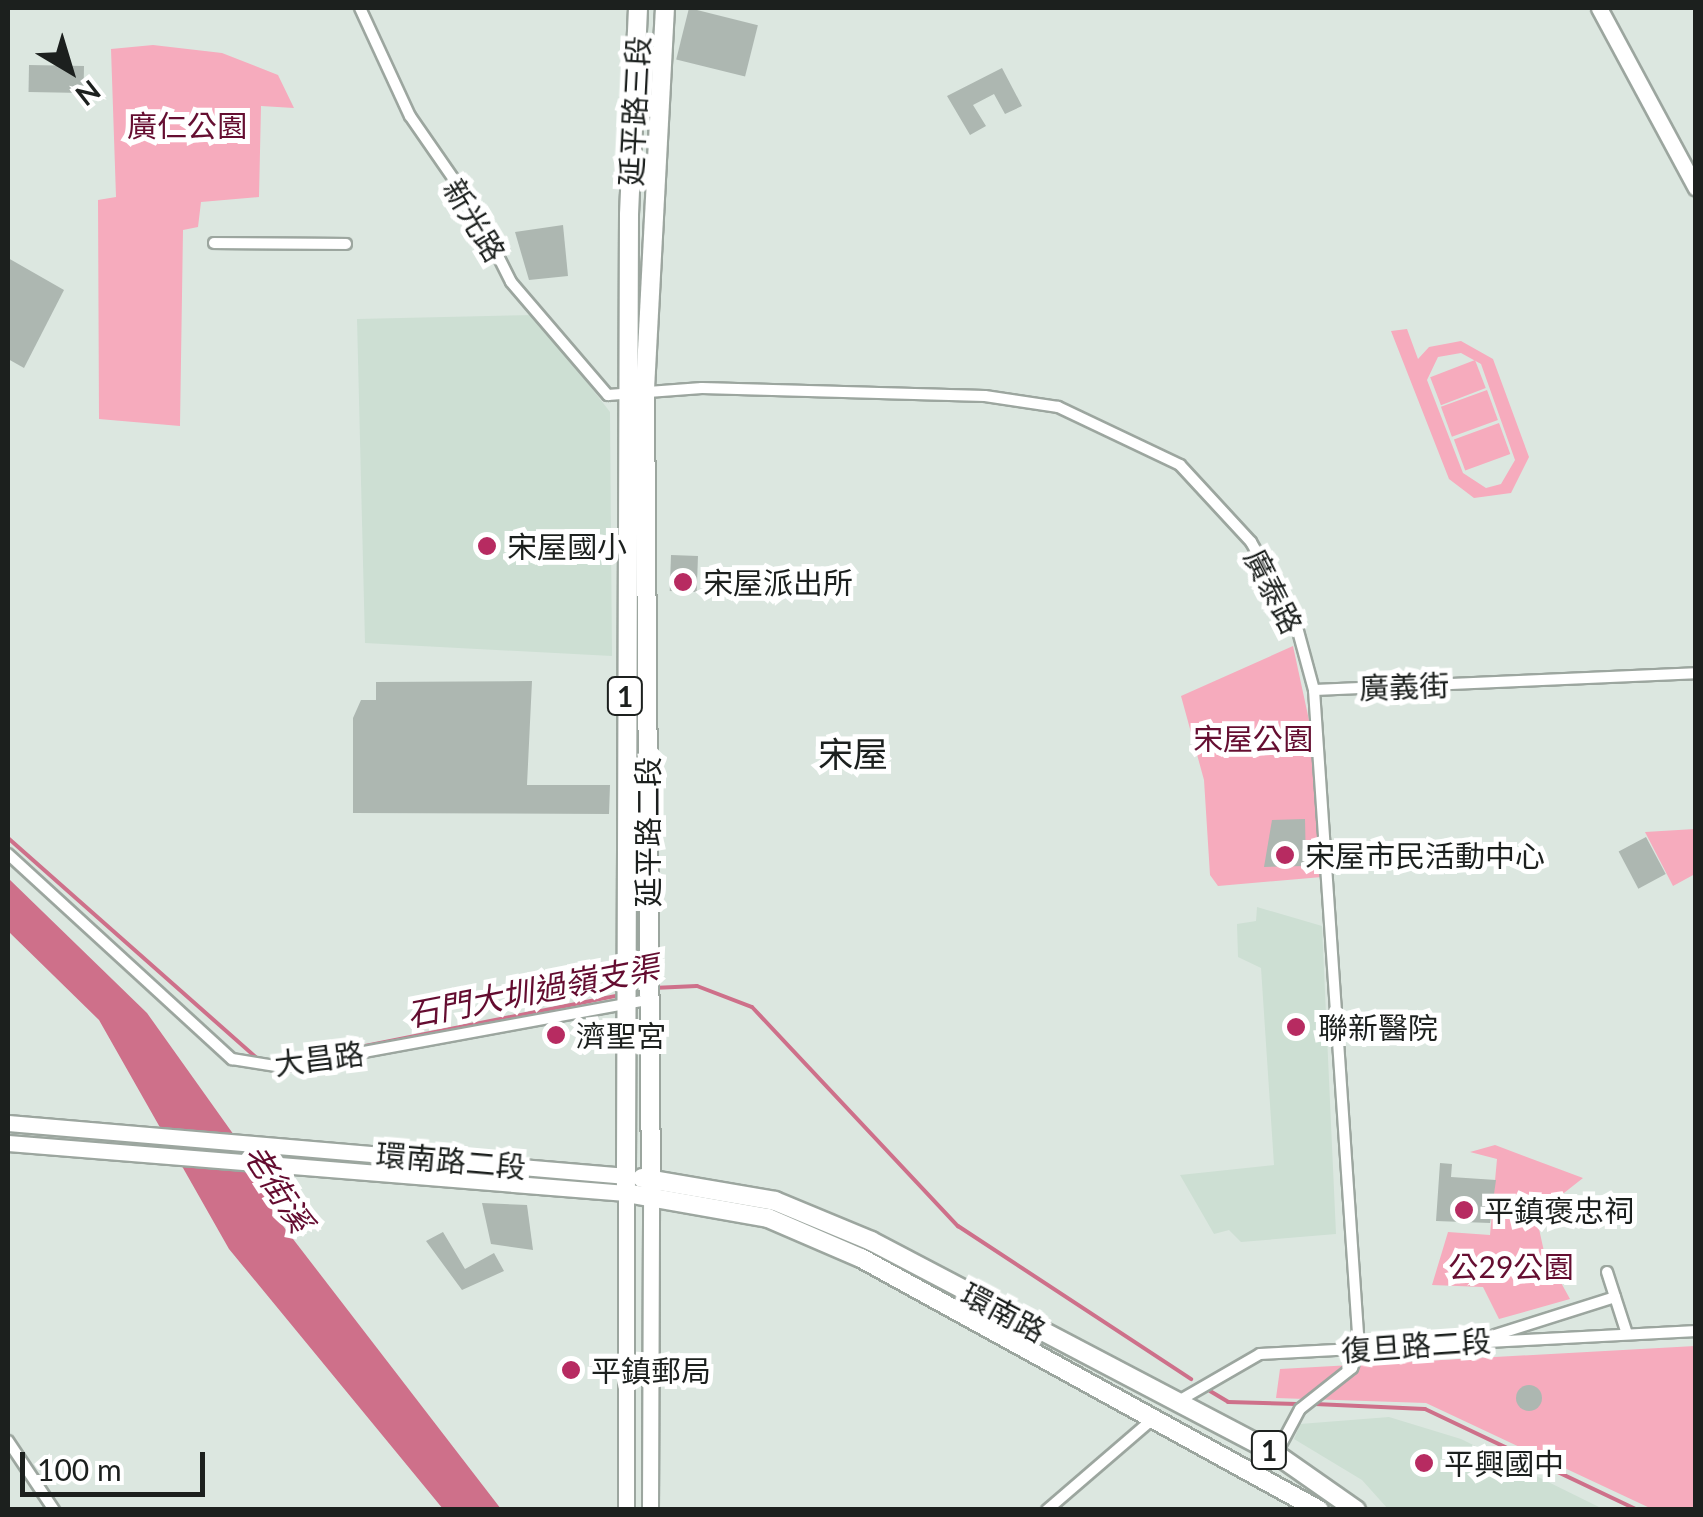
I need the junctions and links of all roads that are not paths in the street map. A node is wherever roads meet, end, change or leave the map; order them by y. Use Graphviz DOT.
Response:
graph roads {
  1 [pos="360,8"];
  2 [pos="638,8"];
  3 [pos="665,8"];
  4 [pos="1599,8"];
  5 [pos="1696,188"];
  6 [pos="629,215"];
  7 [pos="653,215"];
  8 [pos="214,244"];
  9 [pos="346,244"];
  10 [pos="637,390"];
  11 [pos="1696,673"];
  12 [pos="1314,690"];
  13 [pos="8,854"];
  14 [pos="8,863"];
  15 [pos="74,920"];
  16 [pos="648,1000"];
  17 [pos="624,1002"];
  18 [pos="8,1123"];
  19 [pos="8,1143"];
  20 [pos="626,1184"];
  21 [pos="651,1186"];
  22 [pos="1607,1272"];
  23 [pos="1615,1296"];
  24 [pos="1696,1331"];
  25 [pos="1628,1334"];
  26 [pos="1480,1340"];
  27 [pos="1359,1348"];
  28 [pos="1174,1404"];
  29 [pos="1155,1418"];
  30 [pos="8,1441"];
  31 [pos="1276,1454"];
  32 [pos="54,1510"];
  33 [pos="626,1510"];
  34 [pos="650,1510"];
  35 [pos="1047,1510"];
  36 [pos="1319,1510"];
  37 [pos="1356,1510"];
  1 -- 10 [label="street, 新光路"];
  2 -- 6 [label="main road, 延平路三段 / 1"];
  3 -- 7 [label="main road, 延平路三段 / 1"];
  4 -- 5 [label="main road"];
  6 -- 10 [label="main road, 延平路二段 / 1"];
  7 -- 10 [label="main road, 延平路二段 / 1"];
  8 -- 9 [label="street"];
  10 -- 12 [label="street, 廣泰路"];
  10 -- 16 [label="main road, 延平路二段 / 1"];
  10 -- 17 [label="main road, 延平路二段 / 1"];
  11 -- 12 [label="street, 廣義街"];
  12 -- 27 [label="street, 廣泰路"];
  13 -- 15 [label="street, 大昌路"];
  14 -- 15 [label="street"];
  15 -- 17 [label="street, 大昌路"];
  16 -- 17 [label="street, 大昌路"];
  16 -- 21 [label="main road, 延平路二段 / 1"];
  17 -- 20 [label="main road, 延平路二段 / 1"];
  18 -- 20 [label="main road, 環南路二段"];
  19 -- 20 [label="main road, 環南路二段"];
  20 -- 21 [label="main road, 環南路 / 1"];
  20 -- 33 [label="main road, 延平路二段"];
  21 -- 28 [label="main road, 環南路 / 1"];
  21 -- 29 [label="main road, 環南路 / 1"];
  21 -- 34 [label="main road, 延平路二段"];
  22 -- 23 [label="street"];
  23 -- 25 [label="street"];
  23 -- 26 [label="street"];
  24 -- 25 [label="street, 復旦路二段"];
  25 -- 26 [label="street, 復旦路二段"];
  26 -- 27 [label="street, 復旦路二段"];
  27 -- 28 [label="street, 復旦路二段"];
  27 -- 31 [label="street"];
  28 -- 29 [label="main road, 復旦路二段"];
  28 -- 31 [label="main road, 環南路 / 1"];
  29 -- 35 [label="street"];
  29 -- 36 [label="main road, 環南路 / 1"];
  30 -- 32 [label="street"];
  31 -- 37 [label="main road, 環南路 / 1"];
}
